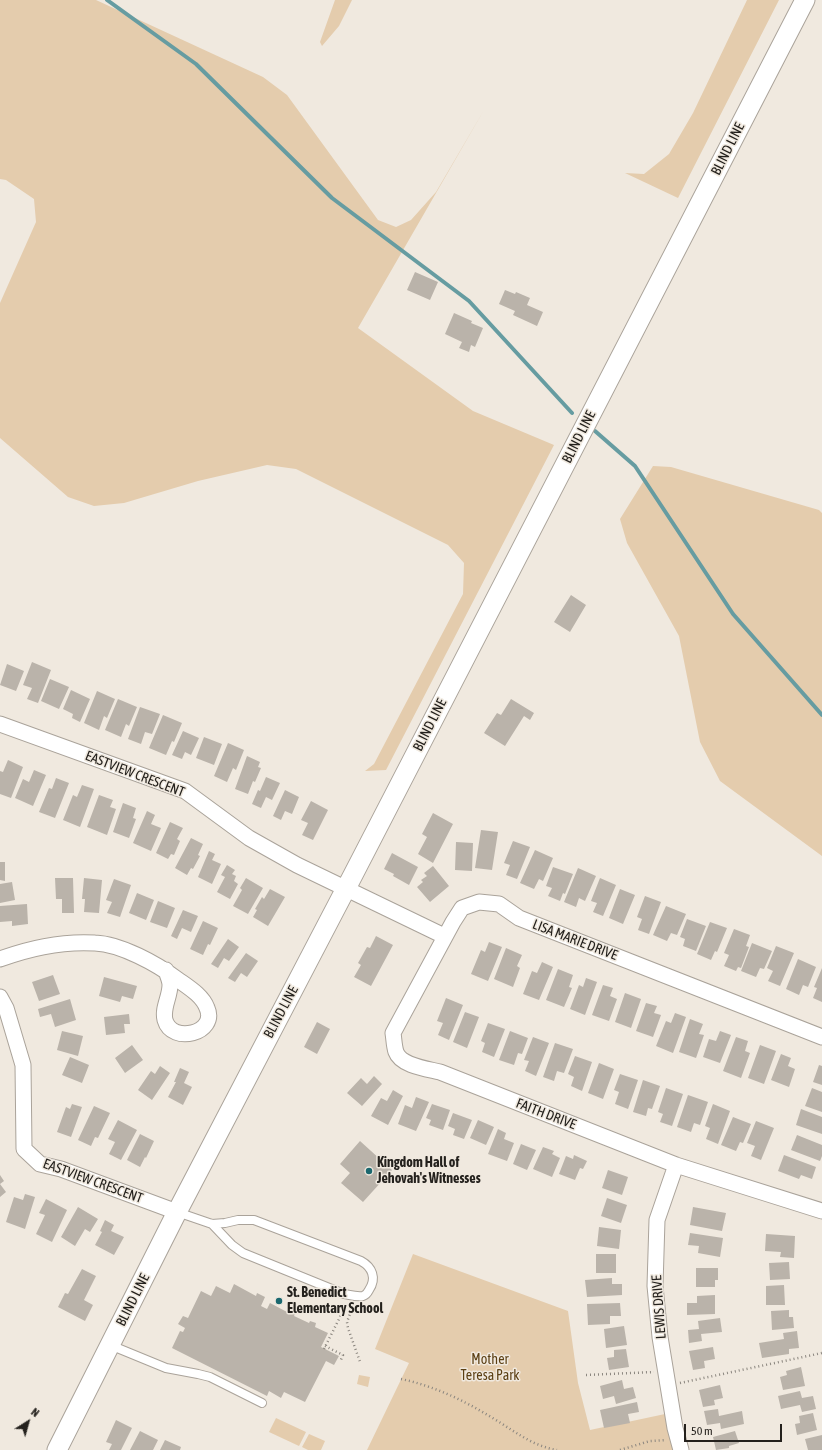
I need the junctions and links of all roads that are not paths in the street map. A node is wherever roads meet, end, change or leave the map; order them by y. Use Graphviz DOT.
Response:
graph roads {
  1 [pos="805,0"];
  2 [pos="0,724"];
  3 [pos="346,888"];
  4 [pos="444,936"];
  5 [pos="0,958"];
  6 [pos="166,970"];
  7 [pos="0,997"];
  8 [pos="822,1036"];
  9 [pos="676,1165"];
  10 [pos="822,1211"];
  11 [pos="177,1212"];
  12 [pos="212,1224"];
  13 [pos="110,1344"];
  14 [pos="262,1403"];
  15 [pos="58,1450"];
  16 [pos="681,1450"];
  1 -- 3 [label="street, BLIND LINE"];
  2 -- 3 [label="street, EASTVIEW CRESCENT"];
  3 -- 4 [label="street"];
  3 -- 11 [label="street, BLIND LINE"];
  4 -- 8 [label="street, LISA MARIE DRIVE"];
  4 -- 9 [label="street, FAITH DRIVE"];
  5 -- 6 [label="street"];
  7 -- 11 [label="street, EASTVIEW CRESCENT"];
  9 -- 10 [label="street, FAITH DRIVE"];
  9 -- 16 [label="street, LEWIS DRIVE"];
  11 -- 12 [label="lane"];
  11 -- 13 [label="street, BLIND LINE"];
  12 -- 12 [label="lane"];
  13 -- 14 [label="lane"];
  13 -- 15 [label="street, BLIND LINE"];
}
